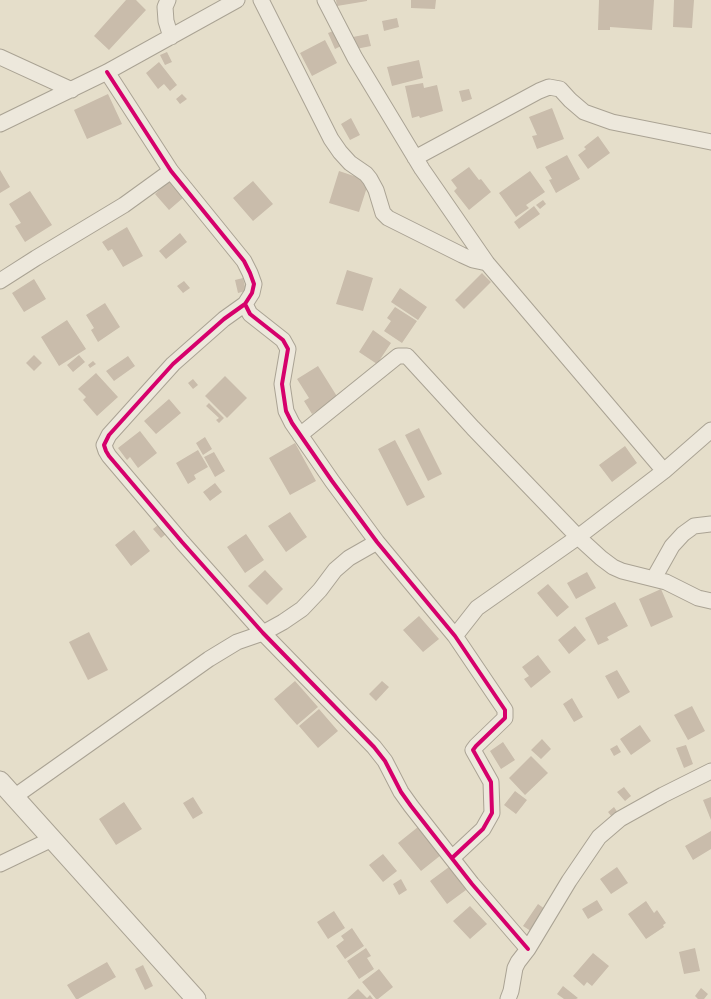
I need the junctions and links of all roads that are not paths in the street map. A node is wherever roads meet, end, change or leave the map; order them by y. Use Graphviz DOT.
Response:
graph roads {
  1 [pos="168,0"];
  2 [pos="237,0"];
  3 [pos="261,0"];
  4 [pos="325,0"];
  5 [pos="171,37"];
  6 [pos="0,57"];
  7 [pos="106,72"];
  8 [pos="72,90"];
  9 [pos="0,124"];
  10 [pos="711,142"];
  11 [pos="415,158"];
  12 [pos="171,171"];
  13 [pos="487,263"];
  14 [pos="0,281"];
  15 [pos="245,304"];
  16 [pos="711,430"];
  17 [pos="300,435"];
  18 [pos="664,471"];
  19 [pos="711,524"];
  20 [pos="578,537"];
  21 [pos="377,542"];
  22 [pos="654,578"];
  23 [pos="711,601"];
  24 [pos="263,633"];
  25 [pos="454,636"];
  26 [pos="711,771"];
  27 [pos="0,781"];
  28 [pos="14,797"];
  29 [pos="52,839"];
  30 [pos="452,858"];
  31 [pos="0,864"];
  32 [pos="528,949"];
  33 [pos="196,999"];
  34 [pos="508,999"];
  1 -- 5 [label="street"];
  2 -- 5 [label="street"];
  3 -- 13 [label="street"];
  4 -- 11 [label="street"];
  5 -- 7 [label="street"];
  6 -- 8 [label="street"];
  7 -- 8 [label="street"];
  7 -- 12 [label="street"];
  8 -- 9 [label="street"];
  10 -- 11 [label="street"];
  11 -- 13 [label="street"];
  12 -- 14 [label="street"];
  12 -- 15 [label="street"];
  13 -- 18 [label="street"];
  15 -- 17 [label="street"];
  15 -- 24 [label="street"];
  16 -- 18 [label="street"];
  17 -- 20 [label="street"];
  17 -- 21 [label="street"];
  18 -- 20 [label="street"];
  19 -- 22 [label="street"];
  20 -- 22 [label="street"];
  20 -- 25 [label="street"];
  21 -- 24 [label="street"];
  21 -- 25 [label="street"];
  22 -- 23 [label="street"];
  24 -- 28 [label="street"];
  24 -- 30 [label="street"];
  25 -- 30 [label="street"];
  26 -- 32 [label="street"];
  27 -- 28 [label="street"];
  28 -- 29 [label="street"];
  29 -- 31 [label="street"];
  29 -- 33 [label="street"];
  30 -- 32 [label="street"];
  32 -- 34 [label="street"];
}
